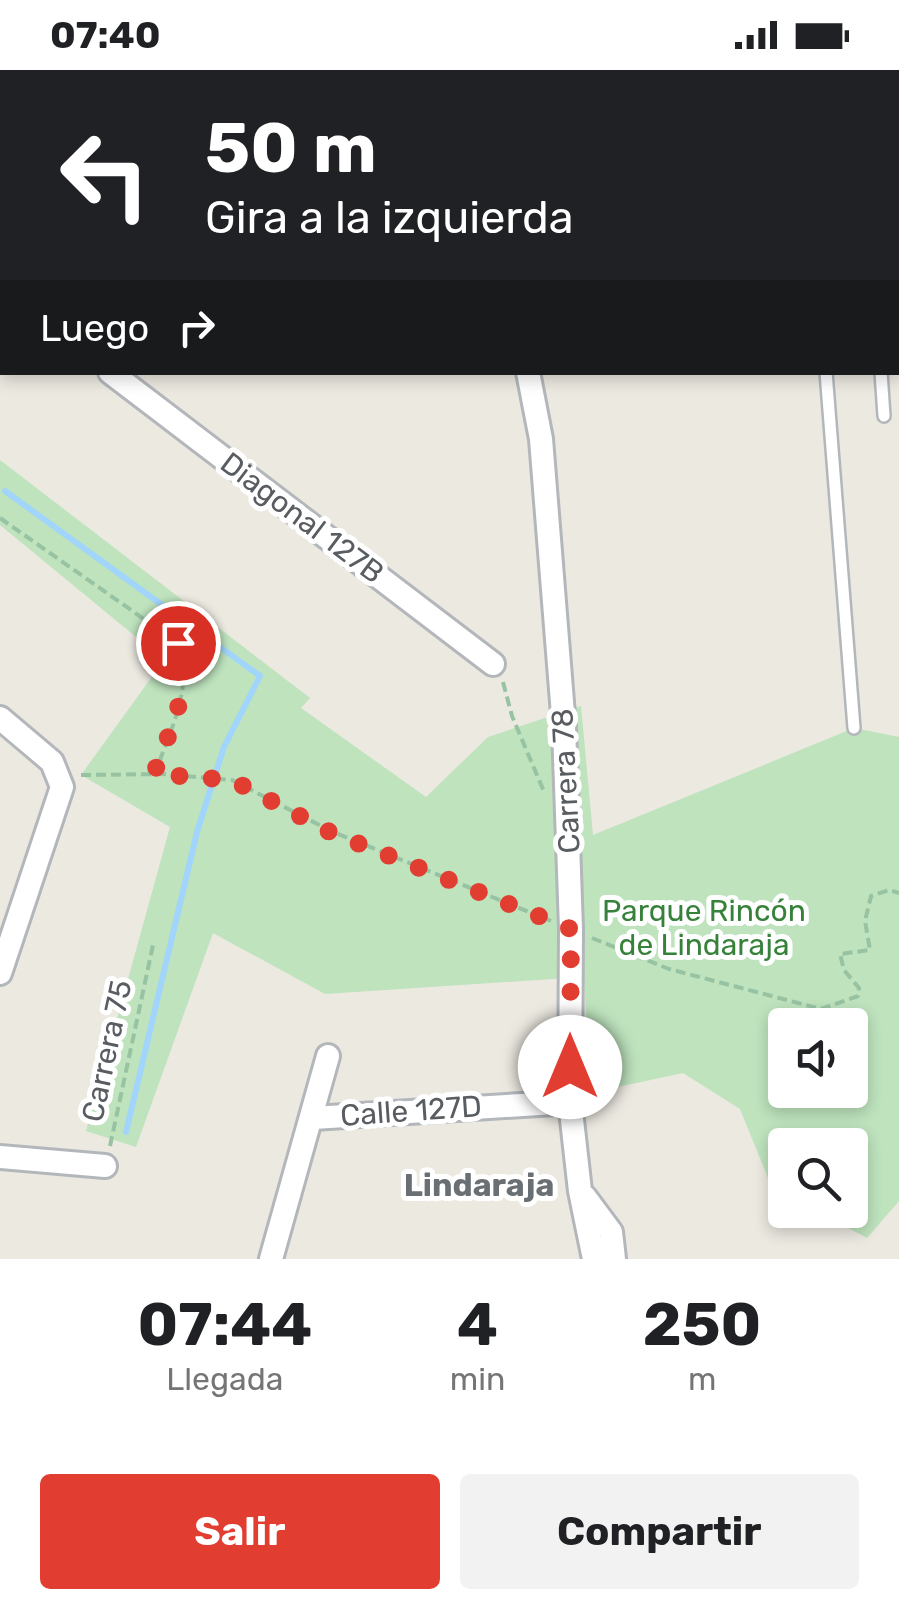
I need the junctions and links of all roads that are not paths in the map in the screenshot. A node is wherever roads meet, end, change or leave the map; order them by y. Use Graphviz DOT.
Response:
graph roads {
  1 [pos="114,375"];
  2 [pos="529,375"];
  3 [pos="826,375"];
  4 [pos="881,375"];
  5 [pos="884,416"];
  6 [pos="494,664"];
  7 [pos="0,718"];
  8 [pos="854,728"];
  9 [pos="0,973"];
  10 [pos="328,1056"];
  11 [pos="570,1102"];
  12 [pos="313,1118"];
  13 [pos="0,1157"];
  14 [pos="105,1166"];
  15 [pos="580,1190"];
  16 [pos="271,1259"];
  17 [pos="594,1259"];
  18 [pos="614,1259"];
  1 -- 6 [label="street, Diagonal 127B"];
  2 -- 11 [label="street, Carrera 78"];
  3 -- 8 [label="lane"];
  4 -- 5 [label="lane"];
  7 -- 9 [label="street"];
  10 -- 12 [label="street"];
  11 -- 12 [label="street, Calle 127D"];
  11 -- 15 [label="street, Carrera 78"];
  12 -- 16 [label="street"];
  13 -- 14 [label="street"];
  15 -- 17 [label="street, Carrera 78"];
  15 -- 18 [label="street, Carrera 78"];
}
